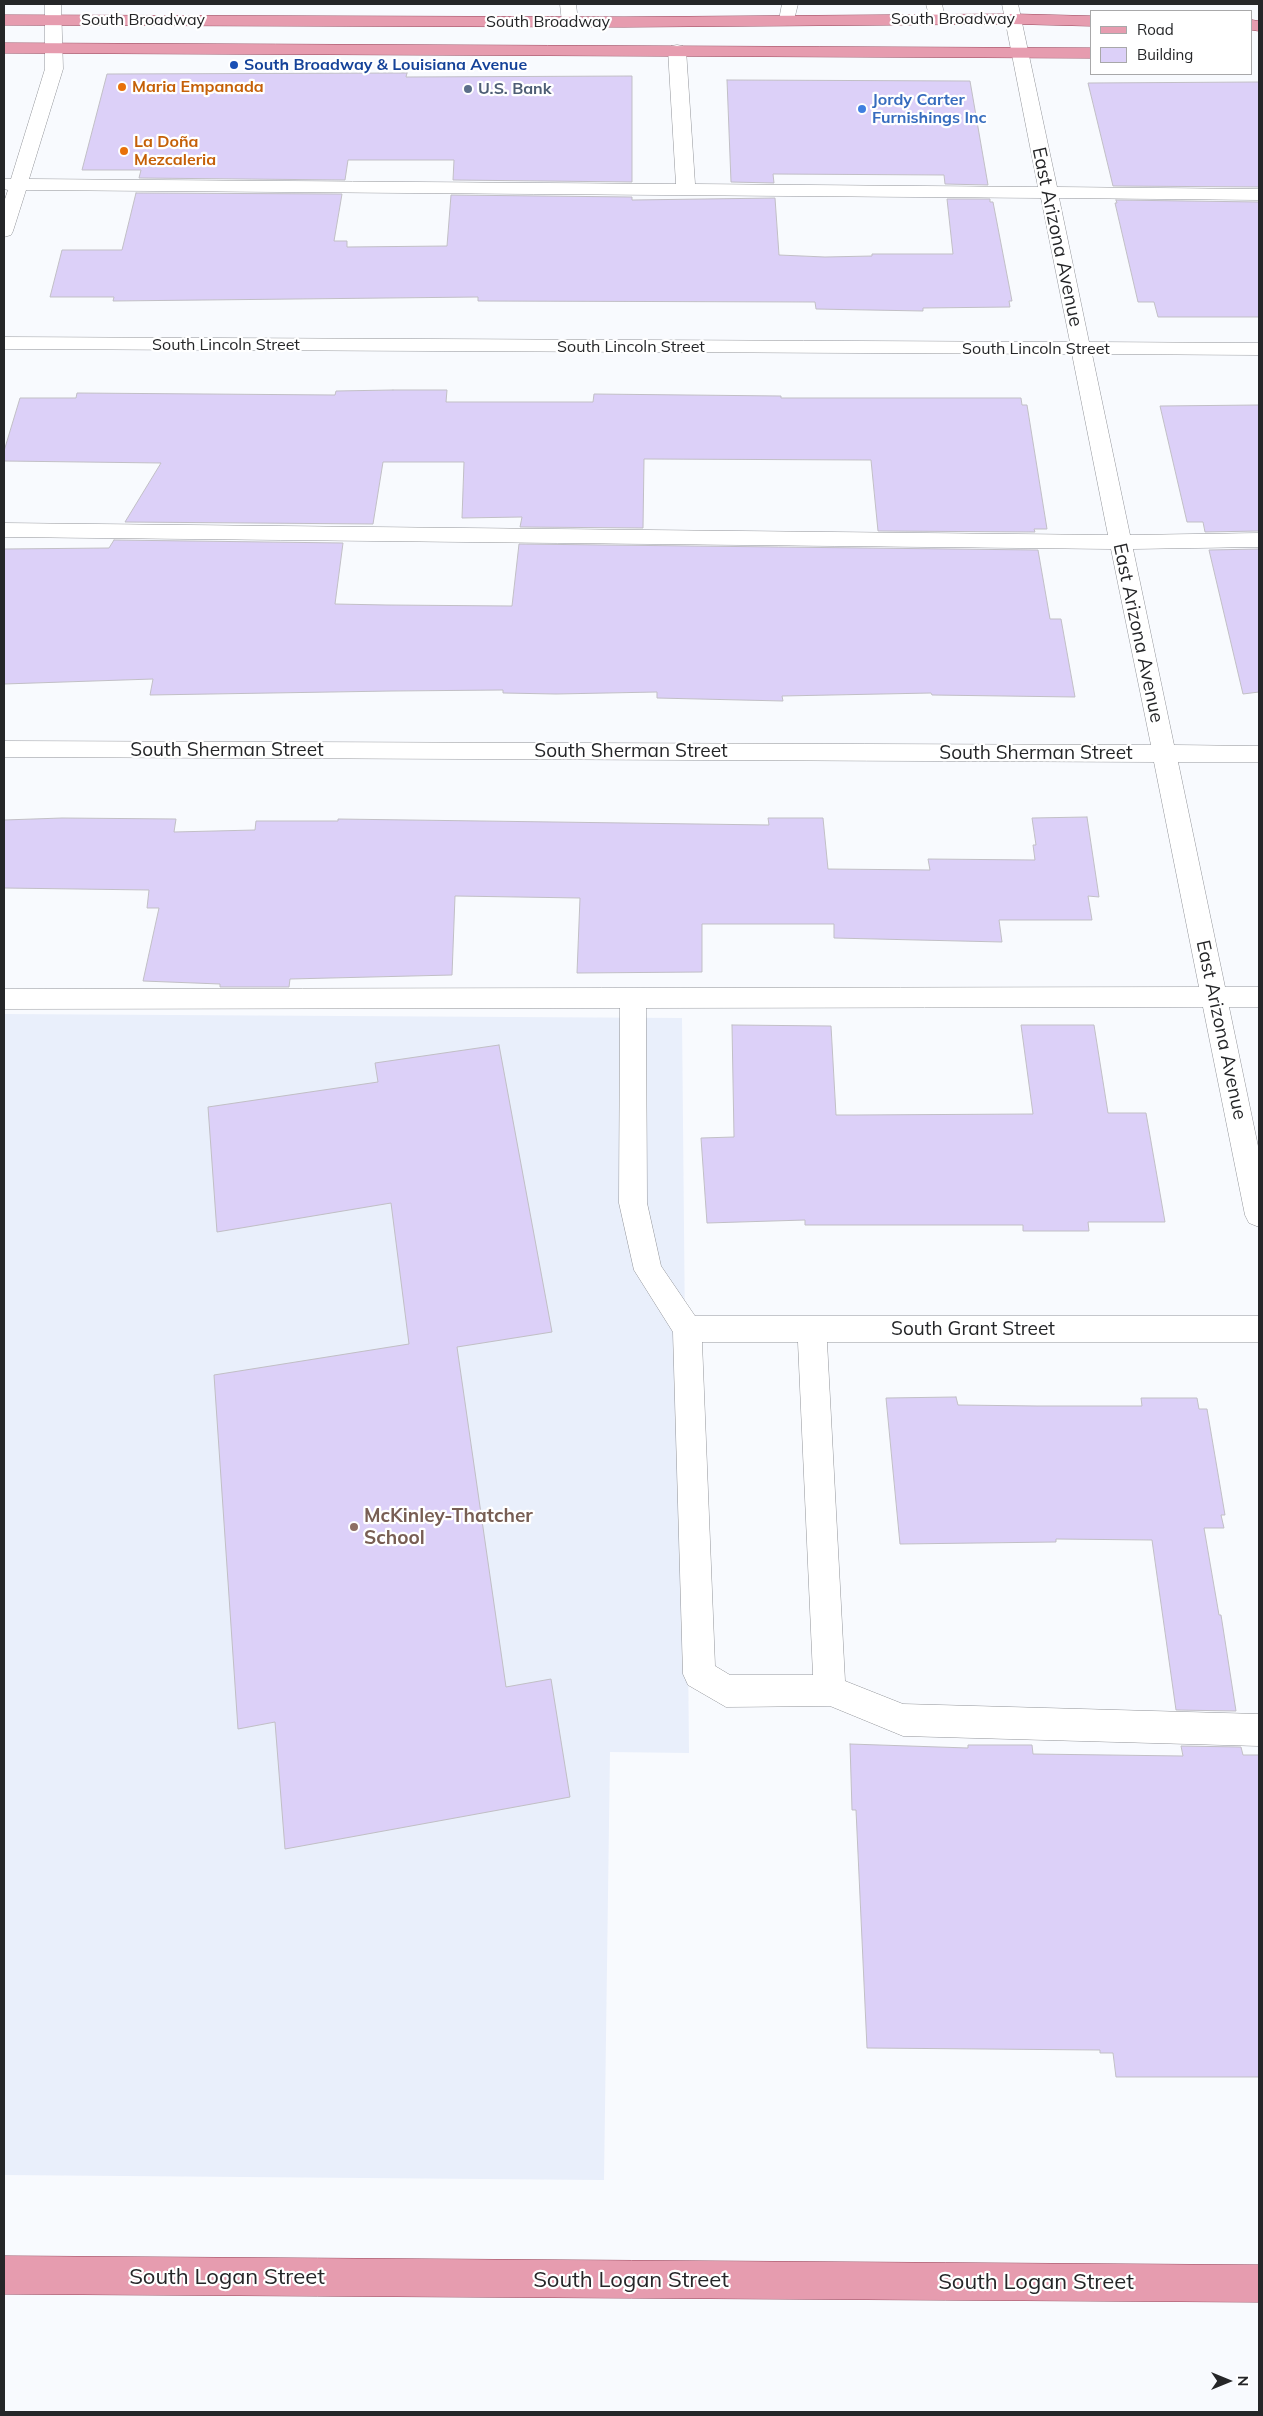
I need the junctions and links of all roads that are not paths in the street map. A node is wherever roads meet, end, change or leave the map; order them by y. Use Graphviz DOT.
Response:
graph roads {
  1 [pos="568,4"];
  2 [pos="935,11"];
  3 [pos="1011,11"];
  4 [pos="788,12"];
  5 [pos="4,20"];
  6 [pos="1090,21"];
  7 [pos="570,22"];
  8 [pos="54,26"];
  9 [pos="4,48"];
  10 [pos="677,50"];
  11 [pos="1019,51"];
  12 [pos="1090,53"];
  13 [pos="11,184"];
  14 [pos="686,190"];
  15 [pos="1047,193"];
  16 [pos="1259,194"];
  17 [pos="4,231"];
  18 [pos="4,343"];
  19 [pos="1080,349"];
  20 [pos="1259,349"];
  21 [pos="4,530"];
  22 [pos="1259,540"];
  23 [pos="1120,542"];
  24 [pos="4,749"];
  25 [pos="1163,753"];
  26 [pos="1259,754"];
  27 [pos="1214,997"];
  28 [pos="1259,997"];
  29 [pos="633,998"];
  30 [pos="4,999"];
  31 [pos="1259,1215"];
  32 [pos="688,1329"];
  33 [pos="812,1329"];
  34 [pos="1259,1329"];
  35 [pos="830,1690"];
  36 [pos="1259,1730"];
  37 [pos="4,2276"];
  38 [pos="1259,2284"];
  1 -- 7 [label="street"];
  2 -- 3 [label="main road, South Broadway"];
  2 -- 4 [label="main road, South Broadway"];
  3 -- 6 [label="main road, South Broadway"];
  3 -- 11 [label="street, East Arizona Avenue"];
  4 -- 7 [label="main road, South Broadway"];
  5 -- 8 [label="main road, South Broadway"];
  7 -- 8 [label="main road, South Broadway"];
  8 -- 9 [label="main road, South Broadway"];
  8 -- 10 [label="main road, South Broadway"];
  8 -- 13 [label="street"];
  10 -- 11 [label="main road, South Broadway"];
  10 -- 14 [label="street"];
  11 -- 12 [label="main road, South Broadway"];
  11 -- 15 [label="street, East Arizona Avenue"];
  13 -- 14 [label="street"];
  13 -- 17 [label="street"];
  14 -- 15 [label="street"];
  15 -- 16 [label="street"];
  15 -- 19 [label="street, East Arizona Avenue"];
  18 -- 19 [label="street, South Lincoln Street"];
  19 -- 20 [label="street, South Lincoln Street"];
  19 -- 23 [label="street, East Arizona Avenue"];
  21 -- 23 [label="street"];
  22 -- 23 [label="street"];
  23 -- 25 [label="street, East Arizona Avenue"];
  24 -- 25 [label="street, South Sherman Street"];
  25 -- 26 [label="street, South Sherman Street"];
  25 -- 27 [label="street, East Arizona Avenue"];
  27 -- 28 [label="street"];
  27 -- 29 [label="street"];
  27 -- 31 [label="street, East Arizona Avenue"];
  29 -- 30 [label="street"];
  29 -- 32 [label="street"];
  32 -- 33 [label="street, South Grant Street"];
  32 -- 35 [label="street"];
  33 -- 34 [label="street, South Grant Street"];
  33 -- 35 [label="street"];
  35 -- 36 [label="street"];
  37 -- 38 [label="main road, South Logan Street"];
}
